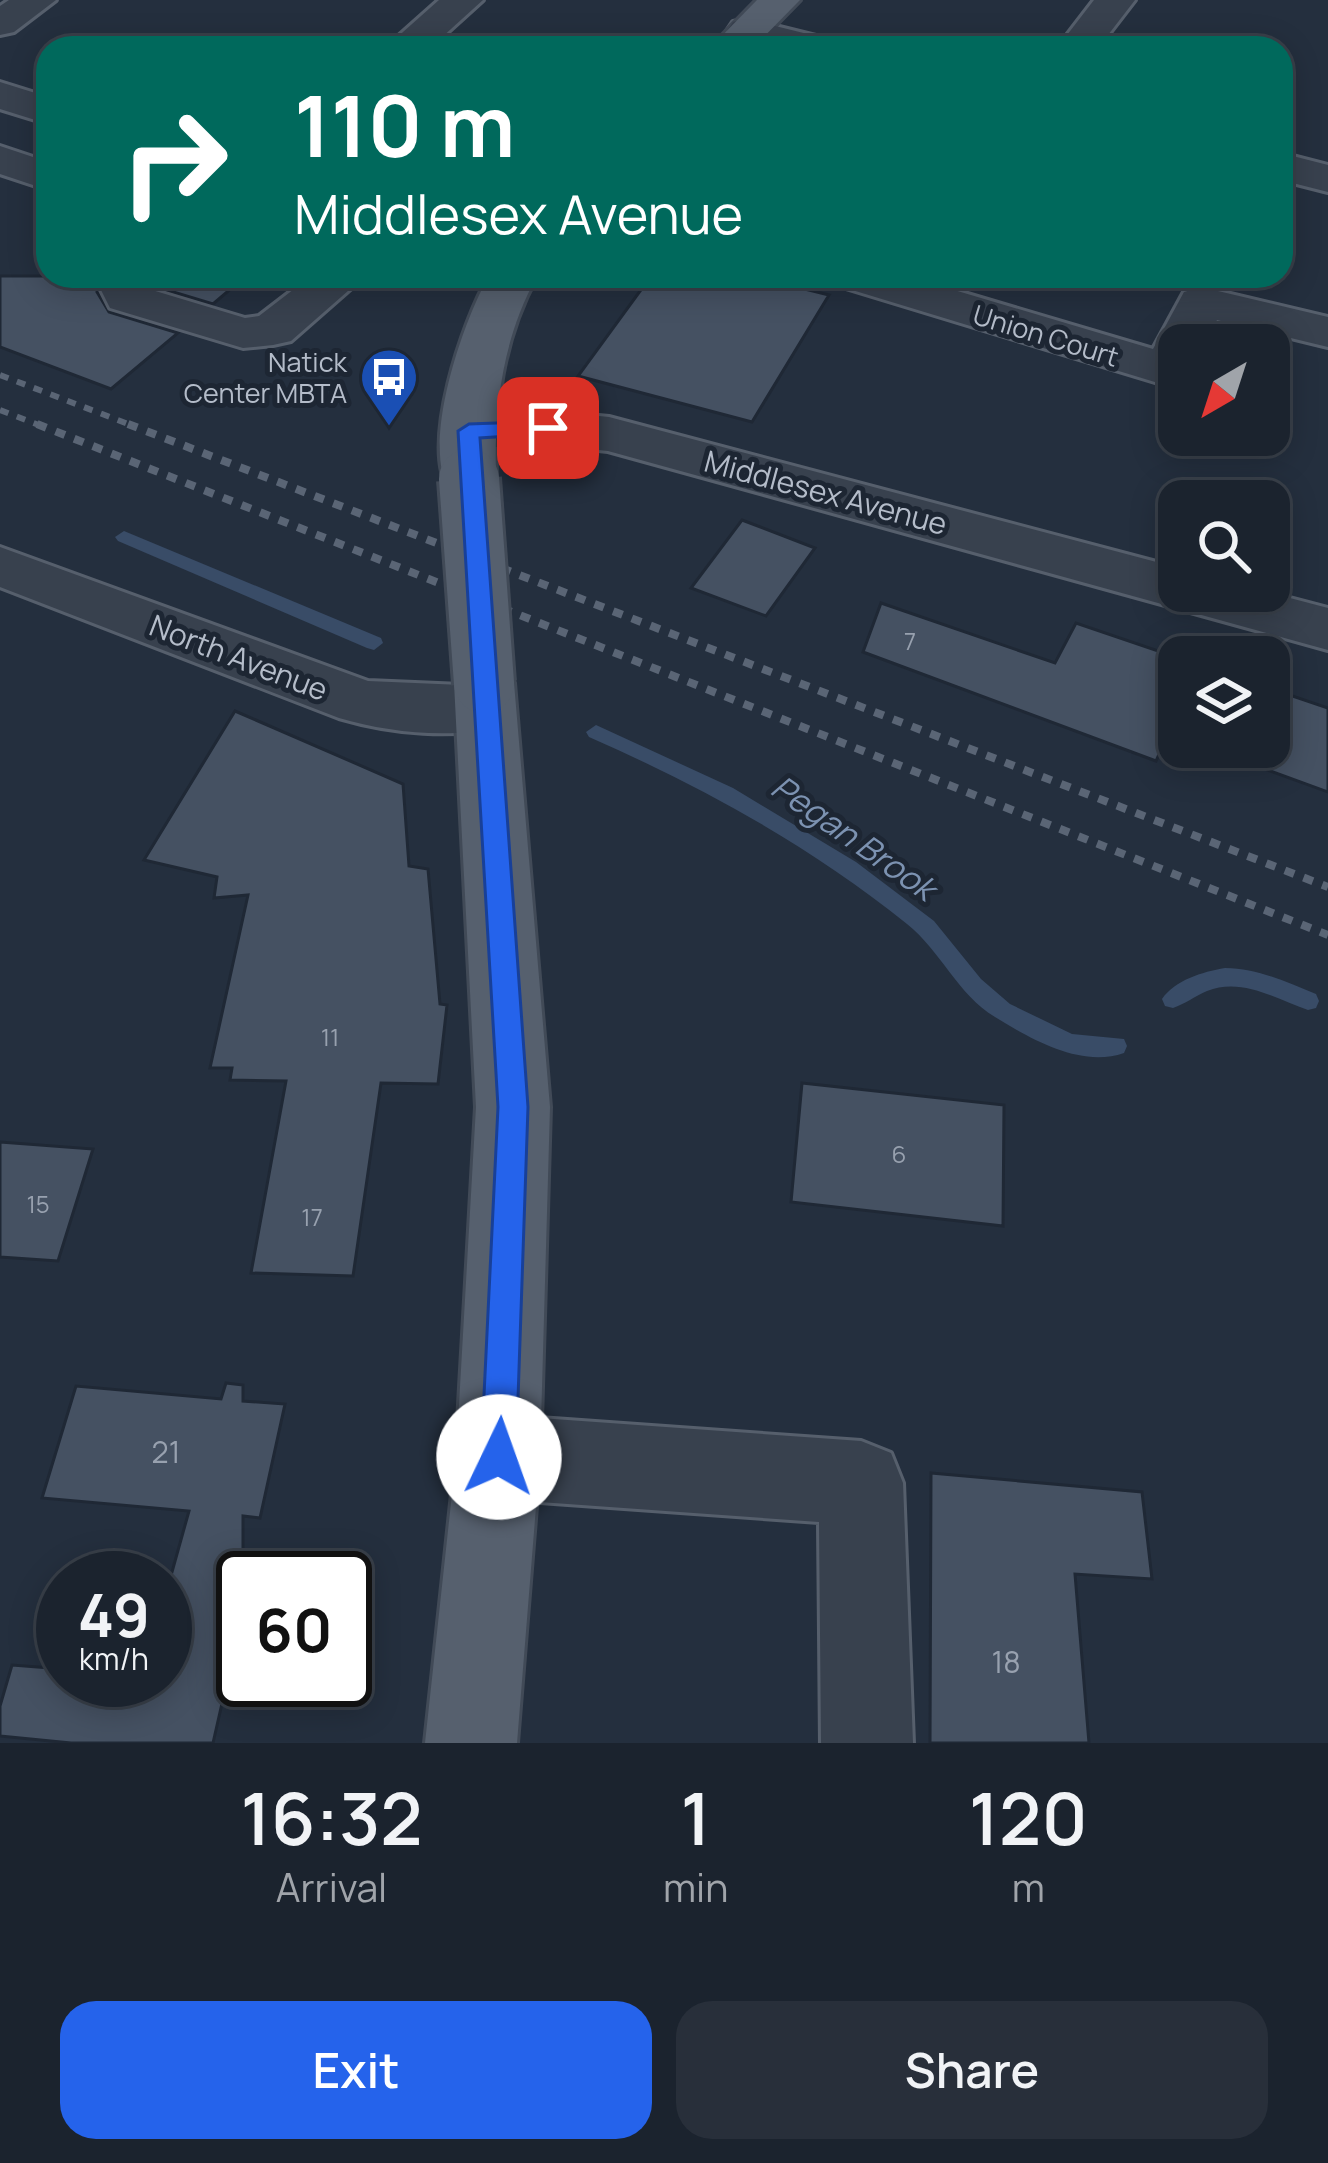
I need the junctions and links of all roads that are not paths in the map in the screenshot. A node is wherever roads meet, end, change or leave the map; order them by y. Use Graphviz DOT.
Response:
graph roads {
  1 [pos="36,0"];
  2 [pos="463,0"];
  3 [pos="780,0"];
  4 [pos="1115,0"];
  5 [pos="0,23"];
  6 [pos="420,36"];
  7 [pos="741,36"];
  8 [pos="1086,36"];
  9 [pos="2,98"];
  10 [pos="36,108"];
  11 [pos="0,159"];
  12 [pos="1293,169"];
  13 [pos="36,172"];
  14 [pos="1328,179"];
  15 [pos="127,288"];
  16 [pos="326,288"];
  17 [pos="508,288"];
  18 [pos="905,288"];
  19 [pos="1190,324"];
  20 [pos="1328,332"];
  21 [pos="1158,350"];
  22 [pos="469,455"];
  23 [pos="7,578"];
  24 [pos="1158,582"];
  25 [pos="1265,612"];
  26 [pos="1328,629"];
  27 [pos="485,696"];
  28 [pos="499,1457"];
  29 [pos="471,1743"];
  30 [pos="867,1743"];
  1 -- 5 [label="street"];
  2 -- 6 [label="street"];
  3 -- 7 [label="main road"];
  4 -- 8 [label="street"];
  9 -- 10 [label="street"];
  11 -- 13 [label="street"];
  12 -- 14 [label="street"];
  15 -- 16 [label="street"];
  17 -- 22 [label="main road"];
  18 -- 21 [label="street, Union Court"];
  19 -- 20 [label="street"];
  22 -- 24 [label="street, Middlesex Avenue"];
  22 -- 27 [label="main road, bridge"];
  23 -- 27 [label="street, North Avenue"];
  25 -- 26 [label="street"];
  27 -- 28 [label="main road"];
  28 -- 29 [label="main road"];
  28 -- 30 [label="street"];
}
